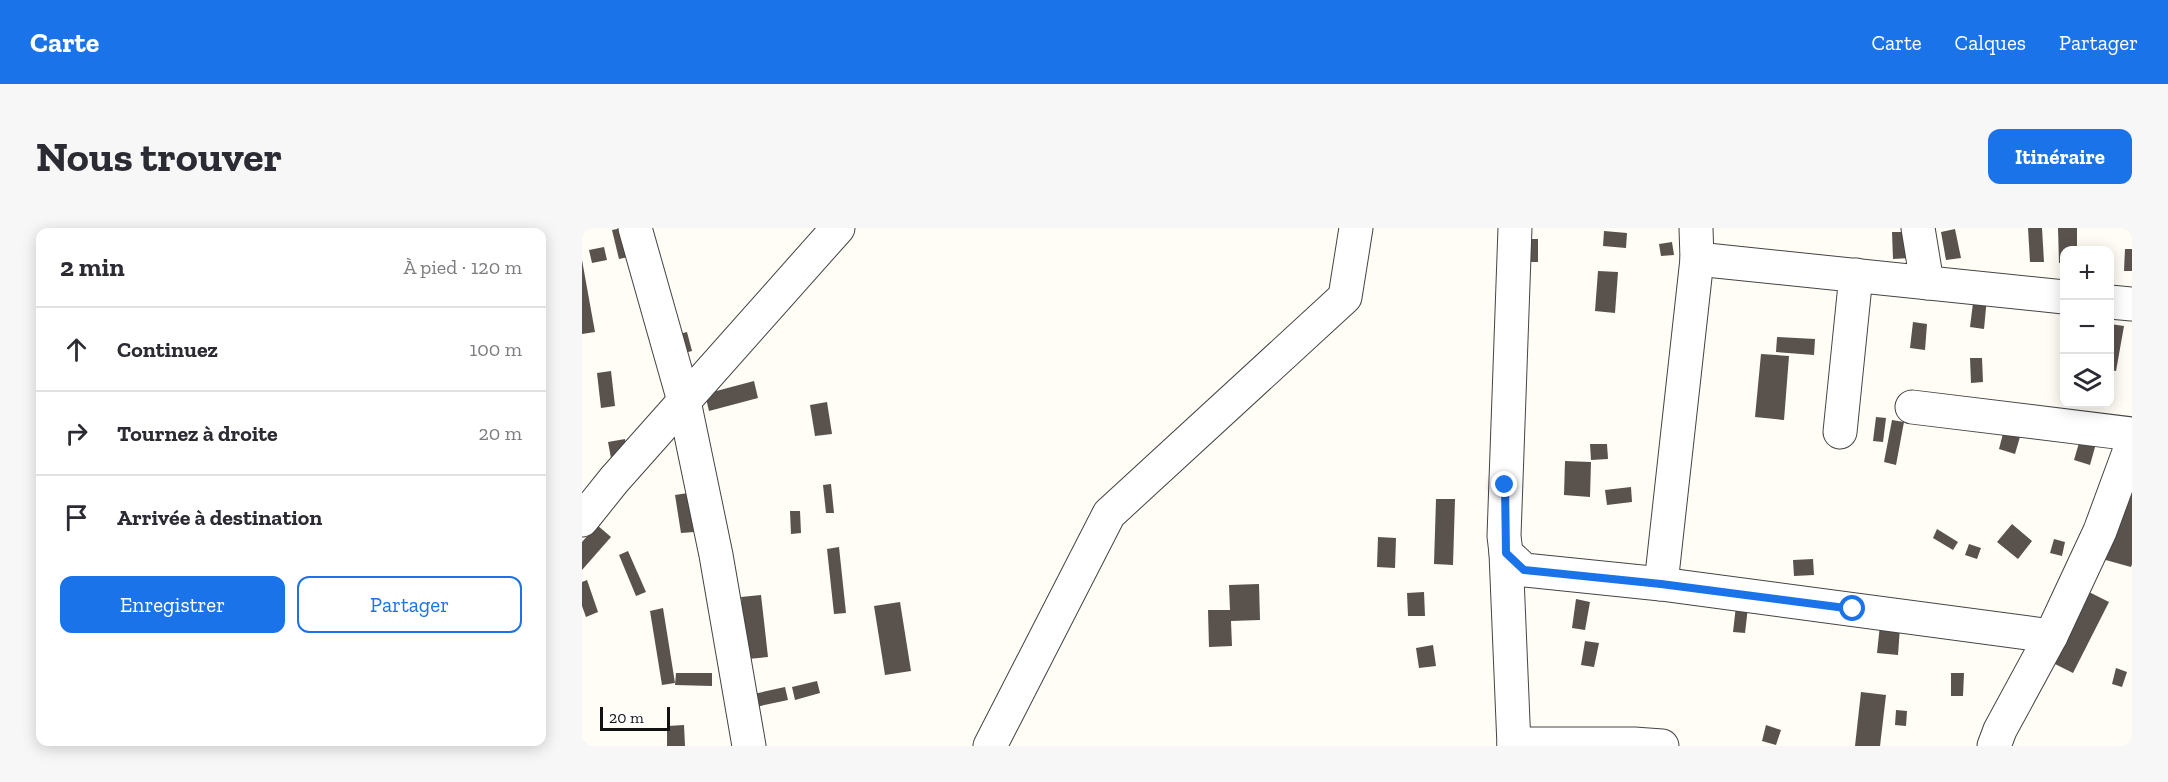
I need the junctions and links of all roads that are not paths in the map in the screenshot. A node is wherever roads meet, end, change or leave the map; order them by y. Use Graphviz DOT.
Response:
graph roads {
  1 [pos="635,228"];
  2 [pos="838,228"];
  3 [pos="1356,228"];
  4 [pos="1515,228"];
  5 [pos="1918,228"];
  6 [pos="1697,244"];
  7 [pos="1856,276"];
  8 [pos="1927,283"];
  9 [pos="2060,297"];
  10 [pos="2114,302"];
  11 [pos="2132,304"];
  12 [pos="684,401"];
  13 [pos="1912,407"];
  14 [pos="1840,432"];
  15 [pos="2132,434"];
  16 [pos="2132,444"];
  17 [pos="582,519"];
  18 [pos="1506,553"];
  19 [pos="1661,584"];
  20 [pos="2050,636"];
  21 [pos="1514,745"];
  22 [pos="749,746"];
  23 [pos="990,746"];
  24 [pos="1662,746"];
  25 [pos="1994,746"];
  1 -- 12 [label="street"];
  2 -- 12 [label="street"];
  3 -- 23 [label="street"];
  4 -- 18 [label="street"];
  5 -- 8 [label="street"];
  6 -- 7 [label="street"];
  6 -- 19 [label="street"];
  7 -- 8 [label="street"];
  7 -- 14 [label="street"];
  8 -- 9 [label="street"];
  10 -- 11 [label="street"];
  12 -- 17 [label="street"];
  12 -- 22 [label="street"];
  13 -- 15 [label="street"];
  16 -- 20 [label="street"];
  18 -- 19 [label="street"];
  18 -- 21 [label="street"];
  19 -- 20 [label="street"];
  20 -- 25 [label="street"];
  21 -- 24 [label="street"];
}
